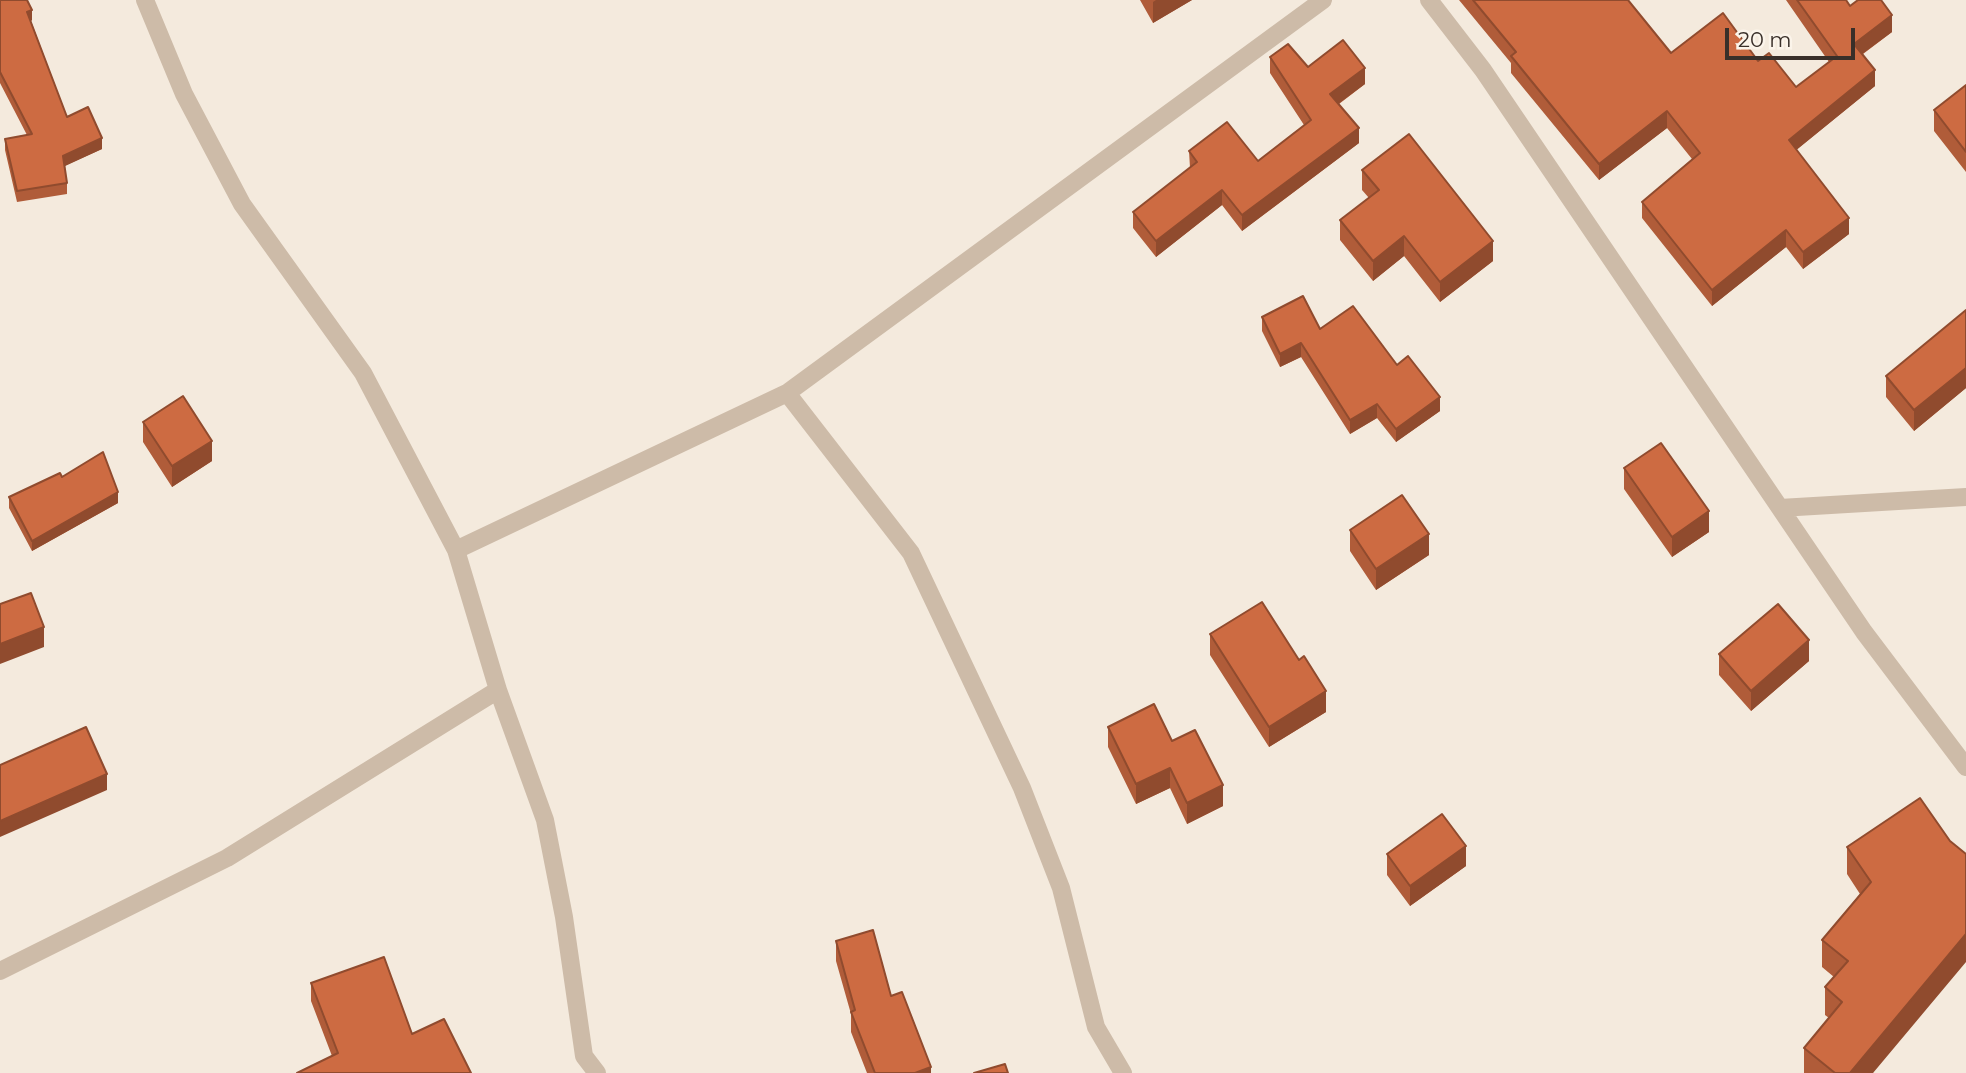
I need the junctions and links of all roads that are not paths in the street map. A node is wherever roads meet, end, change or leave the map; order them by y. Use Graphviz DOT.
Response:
graph roads {
  1 [pos="145,0"];
  2 [pos="1323,0"];
  3 [pos="1429,0"];
  4 [pos="787,393"];
  5 [pos="1966,498"];
  6 [pos="1780,508"];
  7 [pos="456,550"];
  8 [pos="498,690"];
  9 [pos="1966,767"];
  10 [pos="0,971"];
  11 [pos="597,1073"];
  12 [pos="1123,1073"];
  1 -- 7 [label="street"];
  2 -- 4 [label="street"];
  3 -- 6 [label="street"];
  4 -- 7 [label="street"];
  4 -- 12 [label="street"];
  5 -- 6 [label="street"];
  6 -- 9 [label="street"];
  7 -- 8 [label="street"];
  8 -- 10 [label="street"];
  8 -- 11 [label="street"];
}
